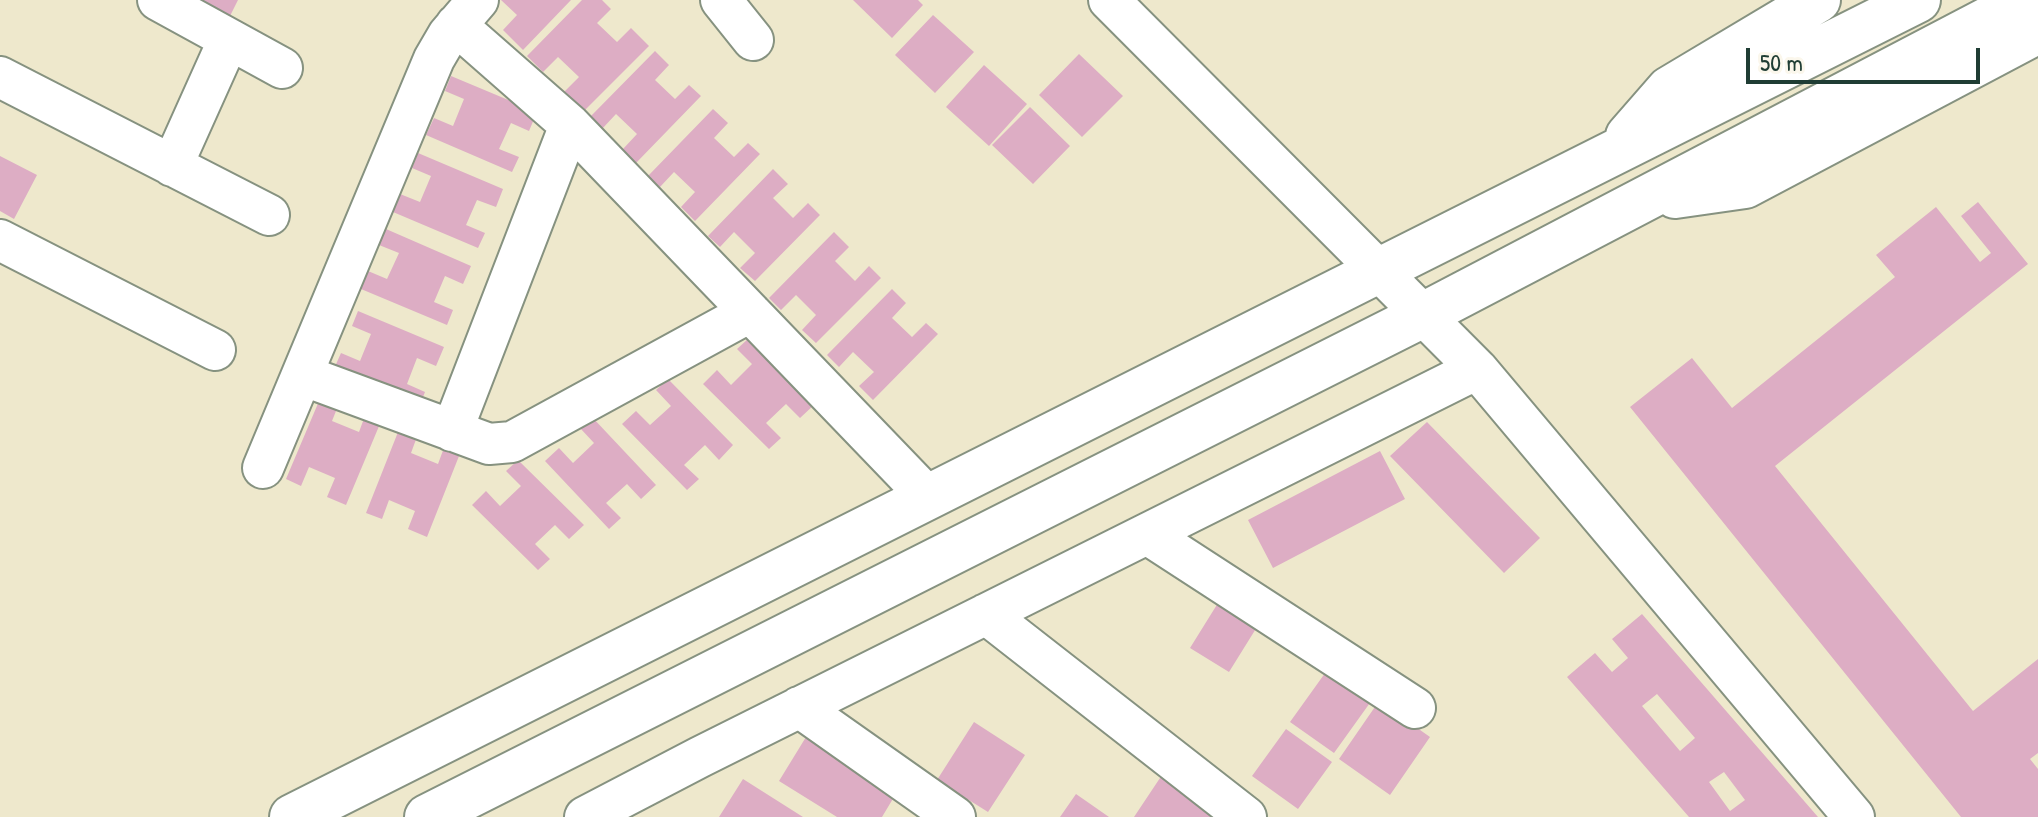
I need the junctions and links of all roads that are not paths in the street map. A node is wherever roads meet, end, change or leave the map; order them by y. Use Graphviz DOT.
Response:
graph roads {
  1 [pos="158,0"];
  2 [pos="721,0"];
  3 [pos="1109,0"];
  4 [pos="1818,0"];
  5 [pos="1918,0"];
  6 [pos="2025,0"];
  7 [pos="467,12"];
  8 [pos="2038,31"];
  9 [pos="229,39"];
  10 [pos="753,40"];
  11 [pos="282,68"];
  12 [pos="0,77"];
  13 [pos="570,125"];
  14 [pos="1613,153"];
  15 [pos="172,166"];
  16 [pos="1643,201"];
  17 [pos="269,215"];
  18 [pos="0,240"];
  19 [pos="1378,271"];
  20 [pos="750,312"];
  21 [pos="1421,316"];
  22 [pos="215,350"];
  23 [pos="1477,369"];
  24 [pos="302,375"];
  25 [pos="452,431"];
  26 [pos="263,468"];
  27 [pos="928,497"];
  28 [pos="1147,534"];
  29 [pos="986,614"];
  30 [pos="799,707"];
  31 [pos="1415,708"];
  32 [pos="644,806"];
  33 [pos="1846,814"];
  34 [pos="292,817"];
  35 [pos="427,817"];
  36 [pos="585,817"];
  37 [pos="955,817"];
  38 [pos="1246,817"];
  1 -- 9 [label="street"];
  2 -- 10 [label="street"];
  3 -- 19 [label="street"];
  4 -- 14 [label="main road"];
  5 -- 14 [label="main road"];
  6 -- 16 [label="main road"];
  7 -- 13 [label="street"];
  7 -- 24 [label="street"];
  8 -- 16 [label="main road"];
  9 -- 11 [label="street"];
  9 -- 15 [label="street"];
  12 -- 15 [label="street"];
  13 -- 20 [label="street"];
  13 -- 25 [label="street"];
  14 -- 19 [label="main road"];
  15 -- 17 [label="street"];
  16 -- 21 [label="main road"];
  18 -- 22 [label="street"];
  19 -- 21 [label="street"];
  19 -- 27 [label="main road"];
  20 -- 25 [label="street"];
  20 -- 27 [label="street"];
  21 -- 23 [label="street"];
  21 -- 35 [label="main road"];
  23 -- 28 [label="street"];
  23 -- 33 [label="street"];
  24 -- 25 [label="street"];
  24 -- 26 [label="street"];
  27 -- 34 [label="main road"];
  28 -- 29 [label="street"];
  28 -- 31 [label="street"];
  29 -- 30 [label="street"];
  29 -- 38 [label="street"];
  30 -- 32 [label="street"];
  30 -- 37 [label="street"];
  32 -- 36 [label="street"];
}
